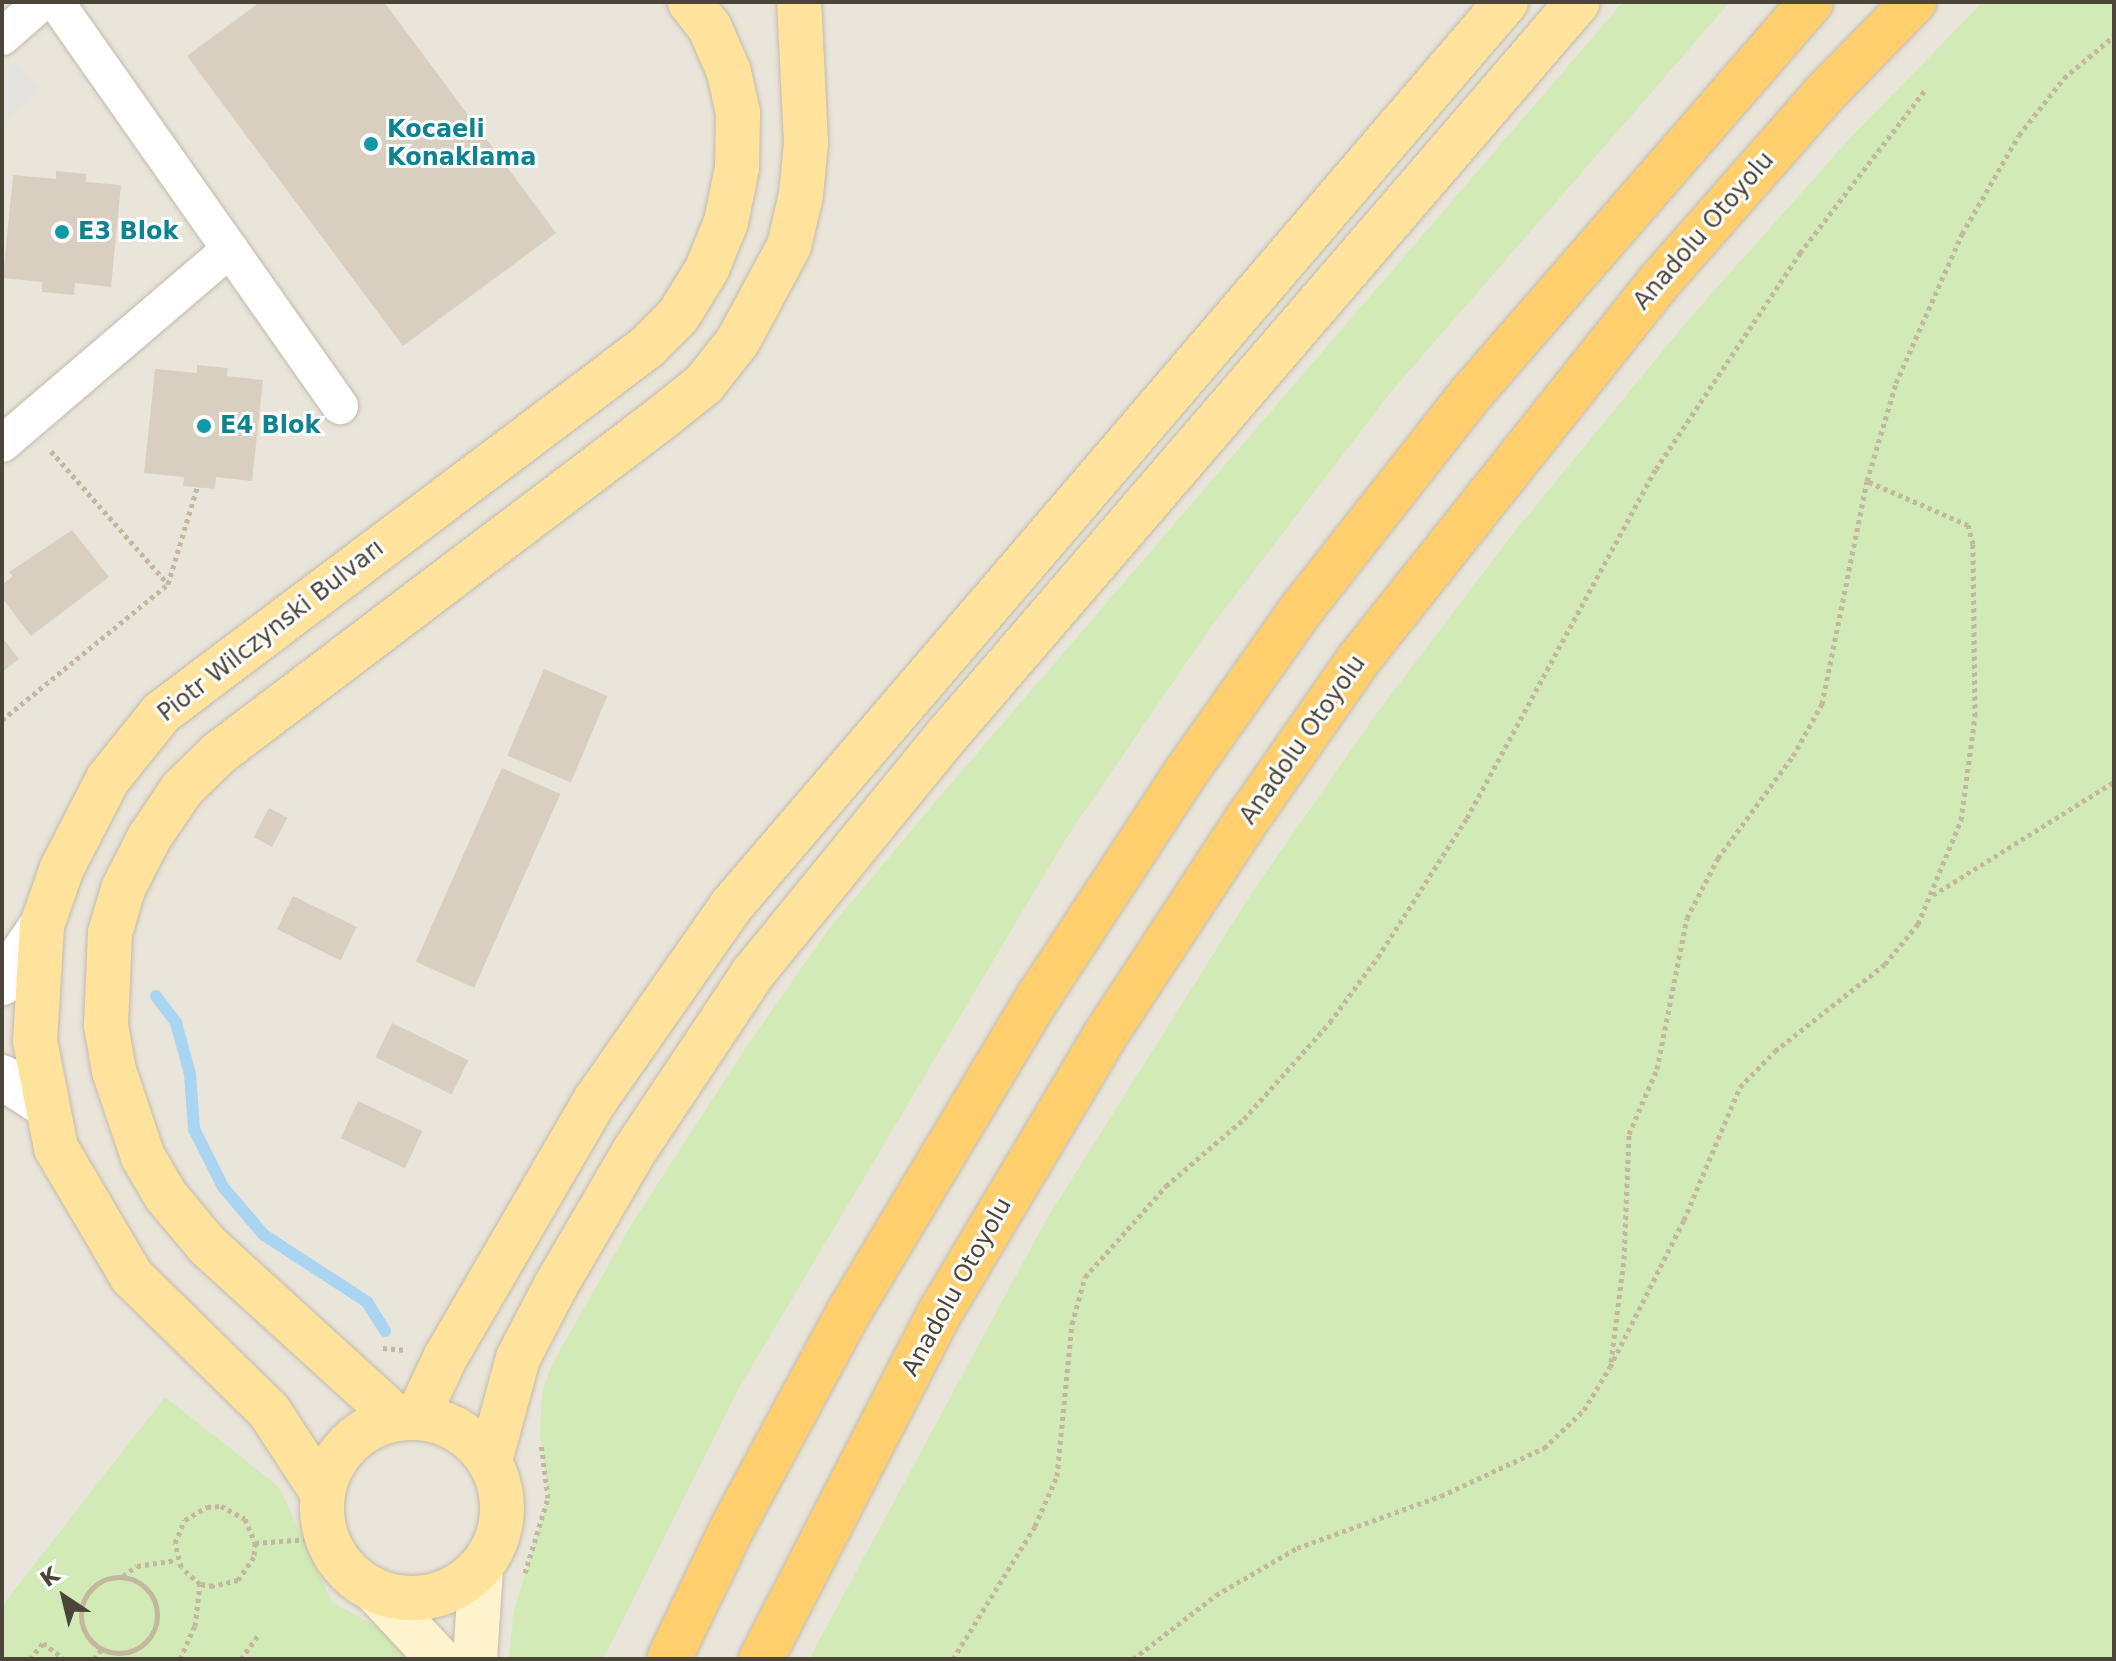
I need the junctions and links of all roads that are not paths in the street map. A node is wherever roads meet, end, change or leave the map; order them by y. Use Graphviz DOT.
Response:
graph roads {
  1 [pos="42,2"];
  2 [pos="56,2"];
  3 [pos="690,2"];
  4 [pos="799,2"];
  5 [pos="1506,2"];
  6 [pos="1578,2"];
  7 [pos="1811,2"];
  8 [pos="1914,2"];
  9 [pos="2,37"];
  10 [pos="230,249"];
  11 [pos="340,406"];
  12 [pos="14,433"];
  13 [pos="42,925"];
  14 [pos="2,983"];
  15 [pos="2,1077"];
  16 [pos="45,1105"];
  17 [pos="408,1418"];
  18 [pos="490,1461"];
  19 [pos="322,1492"];
  20 [pos="481,1568"];
  21 [pos="376,1592"];
  22 [pos="439,1659"];
  23 [pos="475,1659"];
  24 [pos="669,1659"];
  25 [pos="761,1659"];
  1 -- 9 [label="street"];
  2 -- 10 [label="street"];
  3 -- 13 [label="main road, Piotr Wilczynski Bulvarı"];
  4 -- 17 [label="main road"];
  5 -- 17 [label="main road"];
  6 -- 18 [label="main road"];
  7 -- 24 [label="highway"];
  8 -- 25 [label="highway, Anadolu Otoyolu"];
  10 -- 11 [label="street"];
  10 -- 12 [label="street"];
  13 -- 14 [label="street"];
  13 -- 16 [label="main road, Piotr Wilczynski Bulvarı"];
  15 -- 16 [label="street"];
  16 -- 19 [label="main road, Piotr Wilczynski Bulvarı"];
  17 -- 18 [label="main road"];
  17 -- 19 [label="main road"];
  18 -- 20 [label="main road"];
  19 -- 21 [label="main road"];
  20 -- 21 [label="main road"];
  20 -- 23 [label="main road"];
  21 -- 22 [label="main road"];
}
